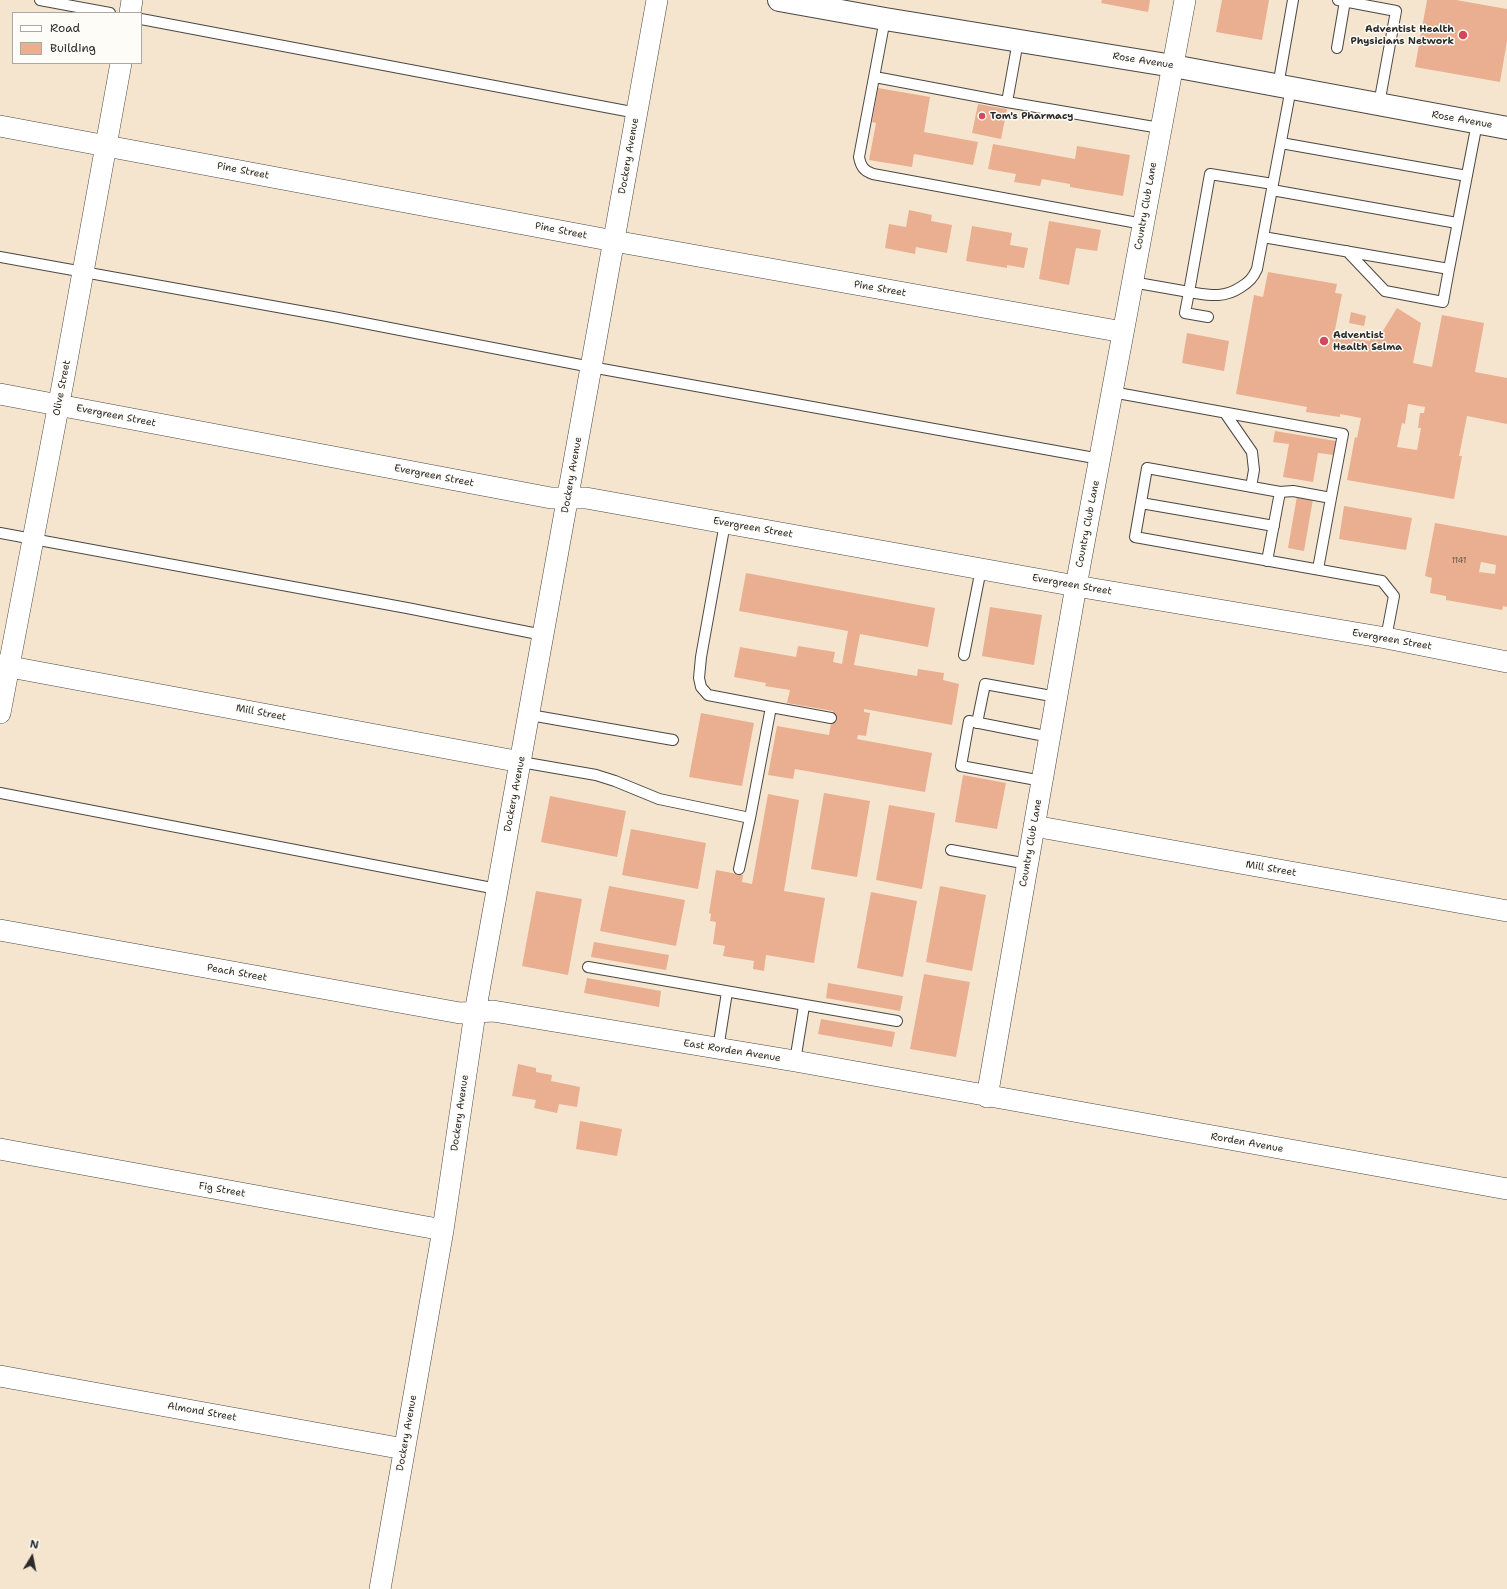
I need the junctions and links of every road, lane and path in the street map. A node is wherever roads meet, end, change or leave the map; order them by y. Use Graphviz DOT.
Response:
graph roads {
  1 [pos="40,0"];
  2 [pos="132,0"];
  3 [pos="657,0"];
  4 [pos="779,0"];
  5 [pos="1185,0"];
  6 [pos="1293,0"];
  7 [pos="1342,1"];
  8 [pos="105,12"];
  9 [pos="130,12"];
  10 [pos="142,19"];
  11 [pos="885,19"];
  12 [pos="1018,41"];
  13 [pos="1337,48"];
  14 [pos="121,64"];
  15 [pos="1173,66"];
  16 [pos="875,77"];
  17 [pos="1284,87"];
  18 [pos="1007,102"];
  19 [pos="1379,104"];
  20 [pos="637,113"];
  21 [pos="1477,122"];
  22 [pos="0,126"];
  23 [pos="1160,128"];
  24 [pos="1507,128"];
  25 [pos="1280,143"];
  26 [pos="106,146"];
  27 [pos="1467,176"];
  28 [pos="1272,187"];
  29 [pos="1143,224"];
  30 [pos="1457,224"];
  31 [pos="1263,237"];
  32 [pos="614,242"];
  33 [pos="1347,251"];
  34 [pos="0,257"];
  35 [pos="1449,269"];
  36 [pos="82,273"];
  37 [pos="1132,282"];
  38 [pos="1189,292"];
  39 [pos="1208,317"];
  40 [pos="1123,332"];
  41 [pos="591,367"];
  42 [pos="1112,392"];
  43 [pos="0,394"];
  44 [pos="59,406"];
  45 [pos="1226,413"];
  46 [pos="1100,459"];
  47 [pos="1251,487"];
  48 [pos="1280,492"];
  49 [pos="1331,498"];
  50 [pos="568,499"];
  51 [pos="1141,503"];
  52 [pos="725,523"];
  53 [pos="1274,526"];
  54 [pos="0,533"];
  55 [pos="32,540"];
  56 [pos="1267,561"];
  57 [pos="981,569"];
  58 [pos="1318,569"];
  59 [pos="1076,586"];
  60 [pos="543,635"];
  61 [pos="1386,638"];
  62 [pos="964,655"];
  63 [pos="1507,662"];
  64 [pos="5,666"];
  65 [pos="1057,697"];
  66 [pos="771,707"];
  67 [pos="0,713"];
  68 [pos="530,715"];
  69 [pos="831,718"];
  70 [pos="977,723"];
  71 [pos="1050,737"];
  72 [pos="673,740"];
  73 [pos="521,762"];
  74 [pos="1042,781"];
  75 [pos="0,793"];
  76 [pos="750,818"];
  77 [pos="1034,826"];
  78 [pos="951,850"];
  79 [pos="1028,864"];
  80 [pos="739,869"];
  81 [pos="497,889"];
  82 [pos="1507,911"];
  83 [pos="0,930"];
  84 [pos="588,967"];
  85 [pos="727,992"];
  86 [pos="804,1006"];
  87 [pos="475,1013"];
  88 [pos="897,1021"];
  89 [pos="718,1049"];
  90 [pos="795,1061"];
  91 [pos="987,1097"];
  92 [pos="0,1149"];
  93 [pos="1507,1189"];
  94 [pos="443,1230"];
  95 [pos="0,1376"];
  96 [pos="404,1448"];
  97 [pos="380,1589"];
  1 -- 8 [label="lane"];
  2 -- 9 [label="street"];
  3 -- 20 [label="street, Dockery Avenue"];
  4 -- 11 [label="street, Rose Avenue"];
  5 -- 15 [label="street, Country Club Lane"];
  6 -- 17 [label="lane"];
  7 -- 13 [label="lane"];
  7 -- 19 [label="lane"];
  10 -- 20 [label="lane"];
  11 -- 12 [label="street, Rose Avenue"];
  11 -- 16 [label="lane"];
  12 -- 15 [label="street, Rose Avenue"];
  12 -- 18 [label="lane"];
  14 -- 26 [label="street, Olive Street"];
  15 -- 17 [label="street, Rose Avenue"];
  15 -- 23 [label="street, Country Club Lane"];
  16 -- 18 [label="lane"];
  16 -- 29 [label="lane"];
  17 -- 19 [label="street, Rose Avenue"];
  17 -- 25 [label="lane"];
  18 -- 23 [label="lane"];
  19 -- 21 [label="street, Rose Avenue"];
  20 -- 32 [label="street, Dockery Avenue"];
  21 -- 24 [label="street, Rose Avenue"];
  21 -- 27 [label="lane"];
  22 -- 26 [label="street, Pine Street"];
  23 -- 29 [label="street, Country Club Lane"];
  25 -- 27 [label="lane"];
  25 -- 28 [label="lane"];
  26 -- 32 [label="street, Pine Street"];
  26 -- 36 [label="street, Olive Street"];
  27 -- 30 [label="lane"];
  28 -- 30 [label="lane"];
  28 -- 31 [label="lane"];
  28 -- 38 [label="lane"];
  29 -- 37 [label="street, Country Club Lane"];
  30 -- 35 [label="lane"];
  31 -- 33 [label="lane"];
  31 -- 38 [label="lane"];
  32 -- 40 [label="street, Pine Street"];
  32 -- 41 [label="street, Dockery Avenue"];
  33 -- 35 [label="lane"];
  33 -- 35 [label="lane"];
  34 -- 36 [label="lane"];
  36 -- 41 [label="lane"];
  36 -- 44 [label="street, Olive Street"];
  37 -- 38 [label="lane"];
  37 -- 40 [label="street, Country Club Lane"];
  38 -- 39 [label="lane"];
  40 -- 42 [label="street, Country Club Lane"];
  41 -- 46 [label="lane"];
  41 -- 50 [label="street, Dockery Avenue"];
  42 -- 45 [label="lane"];
  42 -- 46 [label="street, Country Club Lane"];
  43 -- 44 [label="street, Evergreen Street"];
  44 -- 50 [label="street, Evergreen Street"];
  44 -- 55 [label="street, Olive Street"];
  45 -- 47 [label="lane"];
  45 -- 49 [label="lane"];
  46 -- 59 [label="street, Country Club Lane"];
  47 -- 48 [label="lane"];
  47 -- 51 [label="lane"];
  48 -- 49 [label="lane"];
  48 -- 53 [label="lane"];
  49 -- 58 [label="lane"];
  50 -- 52 [label="street, Evergreen Street"];
  50 -- 60 [label="street, Dockery Avenue"];
  51 -- 53 [label="lane"];
  51 -- 56 [label="lane"];
  52 -- 57 [label="street, Evergreen Street"];
  52 -- 66 [label="lane"];
  53 -- 56 [label="lane"];
  54 -- 55 [label="lane"];
  55 -- 60 [label="lane"];
  55 -- 64 [label="street, Olive Street"];
  56 -- 58 [label="lane"];
  57 -- 59 [label="street, Evergreen Street"];
  57 -- 62 [label="lane"];
  58 -- 61 [label="lane"];
  59 -- 61 [label="street, Evergreen Street"];
  59 -- 65 [label="street, Country Club Lane"];
  60 -- 68 [label="street, Dockery Avenue"];
  61 -- 63 [label="street, Evergreen Street"];
  64 -- 67 [label="street, Olive Street"];
  64 -- 73 [label="street, Mill Street"];
  65 -- 70 [label="lane"];
  65 -- 71 [label="street, Country Club Lane"];
  66 -- 69 [label="lane"];
  66 -- 76 [label="lane"];
  68 -- 72 [label="lane"];
  68 -- 73 [label="street, Dockery Avenue"];
  70 -- 71 [label="lane"];
  70 -- 74 [label="lane"];
  71 -- 74 [label="street, Country Club Lane"];
  73 -- 76 [label="lane"];
  73 -- 81 [label="street, Dockery Avenue"];
  74 -- 77 [label="street, Country Club Lane"];
  75 -- 81 [label="lane"];
  76 -- 80 [label="lane"];
  77 -- 79 [label="street, Country Club Lane"];
  77 -- 82 [label="street, Mill Street"];
  78 -- 79 [label="lane"];
  79 -- 91 [label="street, Country Club Lane"];
  81 -- 87 [label="street, Dockery Avenue"];
  83 -- 87 [label="street, Peach Street"];
  84 -- 85 [label="lane"];
  85 -- 86 [label="lane"];
  85 -- 89 [label="lane"];
  86 -- 88 [label="lane"];
  86 -- 90 [label="lane"];
  87 -- 89 [label="street, East Rorden Avenue"];
  87 -- 94 [label="street, Dockery Avenue"];
  89 -- 90 [label="street, East Rorden Avenue"];
  90 -- 91 [label="street, East Rorden Avenue"];
  91 -- 93 [label="street, Rorden Avenue"];
  92 -- 94 [label="street, Fig Street"];
  94 -- 96 [label="street, Dockery Avenue"];
  95 -- 96 [label="street, Almond Street"];
  96 -- 97 [label="street, Dockery Avenue"];
}
